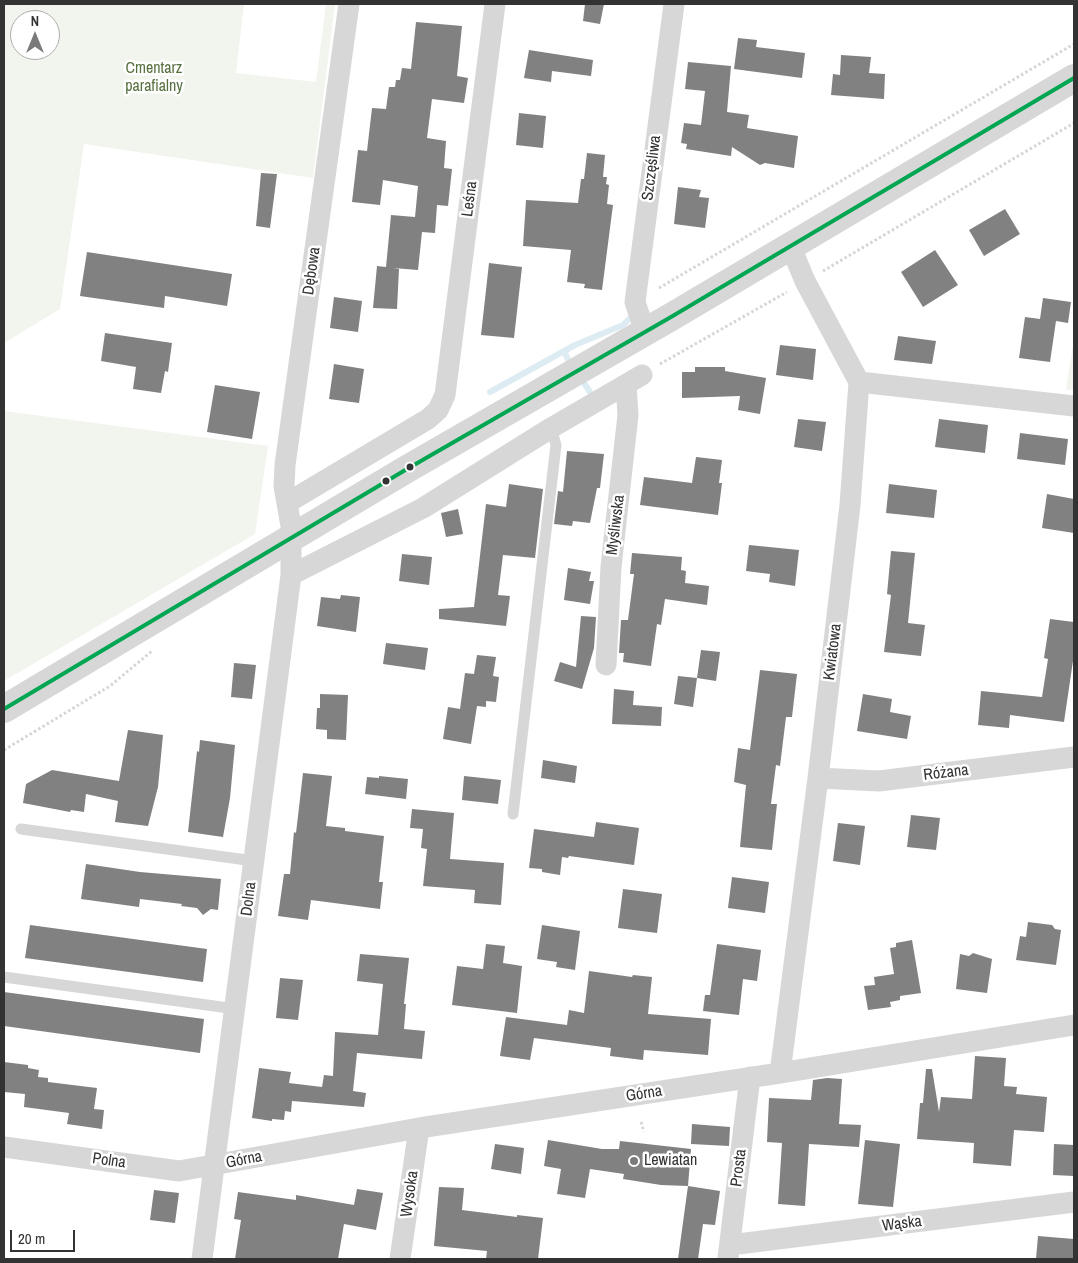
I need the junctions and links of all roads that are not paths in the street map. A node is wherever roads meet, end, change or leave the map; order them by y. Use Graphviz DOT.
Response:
graph roads {
  1 [pos="348,4"];
  2 [pos="495,4"];
  3 [pos="674,4"];
  4 [pos="1074,78"];
  5 [pos="790,246"];
  6 [pos="644,332"];
  7 [pos="859,382"];
  8 [pos="1074,406"];
  9 [pos="551,428"];
  10 [pos="288,503"];
  11 [pos="291,538"];
  12 [pos="291,575"];
  13 [pos="606,665"];
  14 [pos="4,709"];
  15 [pos="1074,757"];
  16 [pos="818,778"];
  17 [pos="513,814"];
  18 [pos="21,829"];
  19 [pos="254,862"];
  20 [pos="4,977"];
  21 [pos="236,1009"];
  22 [pos="1074,1025"];
  23 [pos="780,1073"];
  24 [pos="750,1077"];
  25 [pos="419,1128"];
  26 [pos="4,1147"];
  27 [pos="214,1166"];
  28 [pos="1074,1202"];
  29 [pos="729,1252"];
  30 [pos="202,1259"];
  31 [pos="400,1259"];
  1 -- 10 [label="street, Dębowa"];
  2 -- 10 [label="street, Leśna"];
  3 -- 6 [label="street, Szczęśliwa"];
  4 -- 5 [label="street"];
  5 -- 6 [label="street"];
  5 -- 7 [label="street"];
  6 -- 11 [label="street"];
  7 -- 8 [label="street"];
  7 -- 16 [label="street, Kwiatowa"];
  9 -- 12 [label="street"];
  9 -- 13 [label="street, Myśliwska"];
  9 -- 17 [label="lane"];
  10 -- 11 [label="street, Dębowa"];
  11 -- 12 [label="street, Dolna"];
  11 -- 14 [label="street"];
  12 -- 19 [label="street, Dolna"];
  15 -- 16 [label="street, Różana"];
  16 -- 23 [label="street, Kwiatowa"];
  18 -- 19 [label="lane"];
  19 -- 21 [label="street, Dolna"];
  20 -- 21 [label="lane"];
  21 -- 27 [label="street, Dolna"];
  22 -- 23 [label="street, Górna"];
  23 -- 24 [label="street, Górna"];
  24 -- 25 [label="street, Górna"];
  24 -- 29 [label="street, Prosta"];
  25 -- 27 [label="street, Górna"];
  25 -- 31 [label="street, Wysoka"];
  26 -- 27 [label="street, Polna"];
  27 -- 30 [label="street, Dolna"];
  28 -- 29 [label="street, Wąska"];
}
